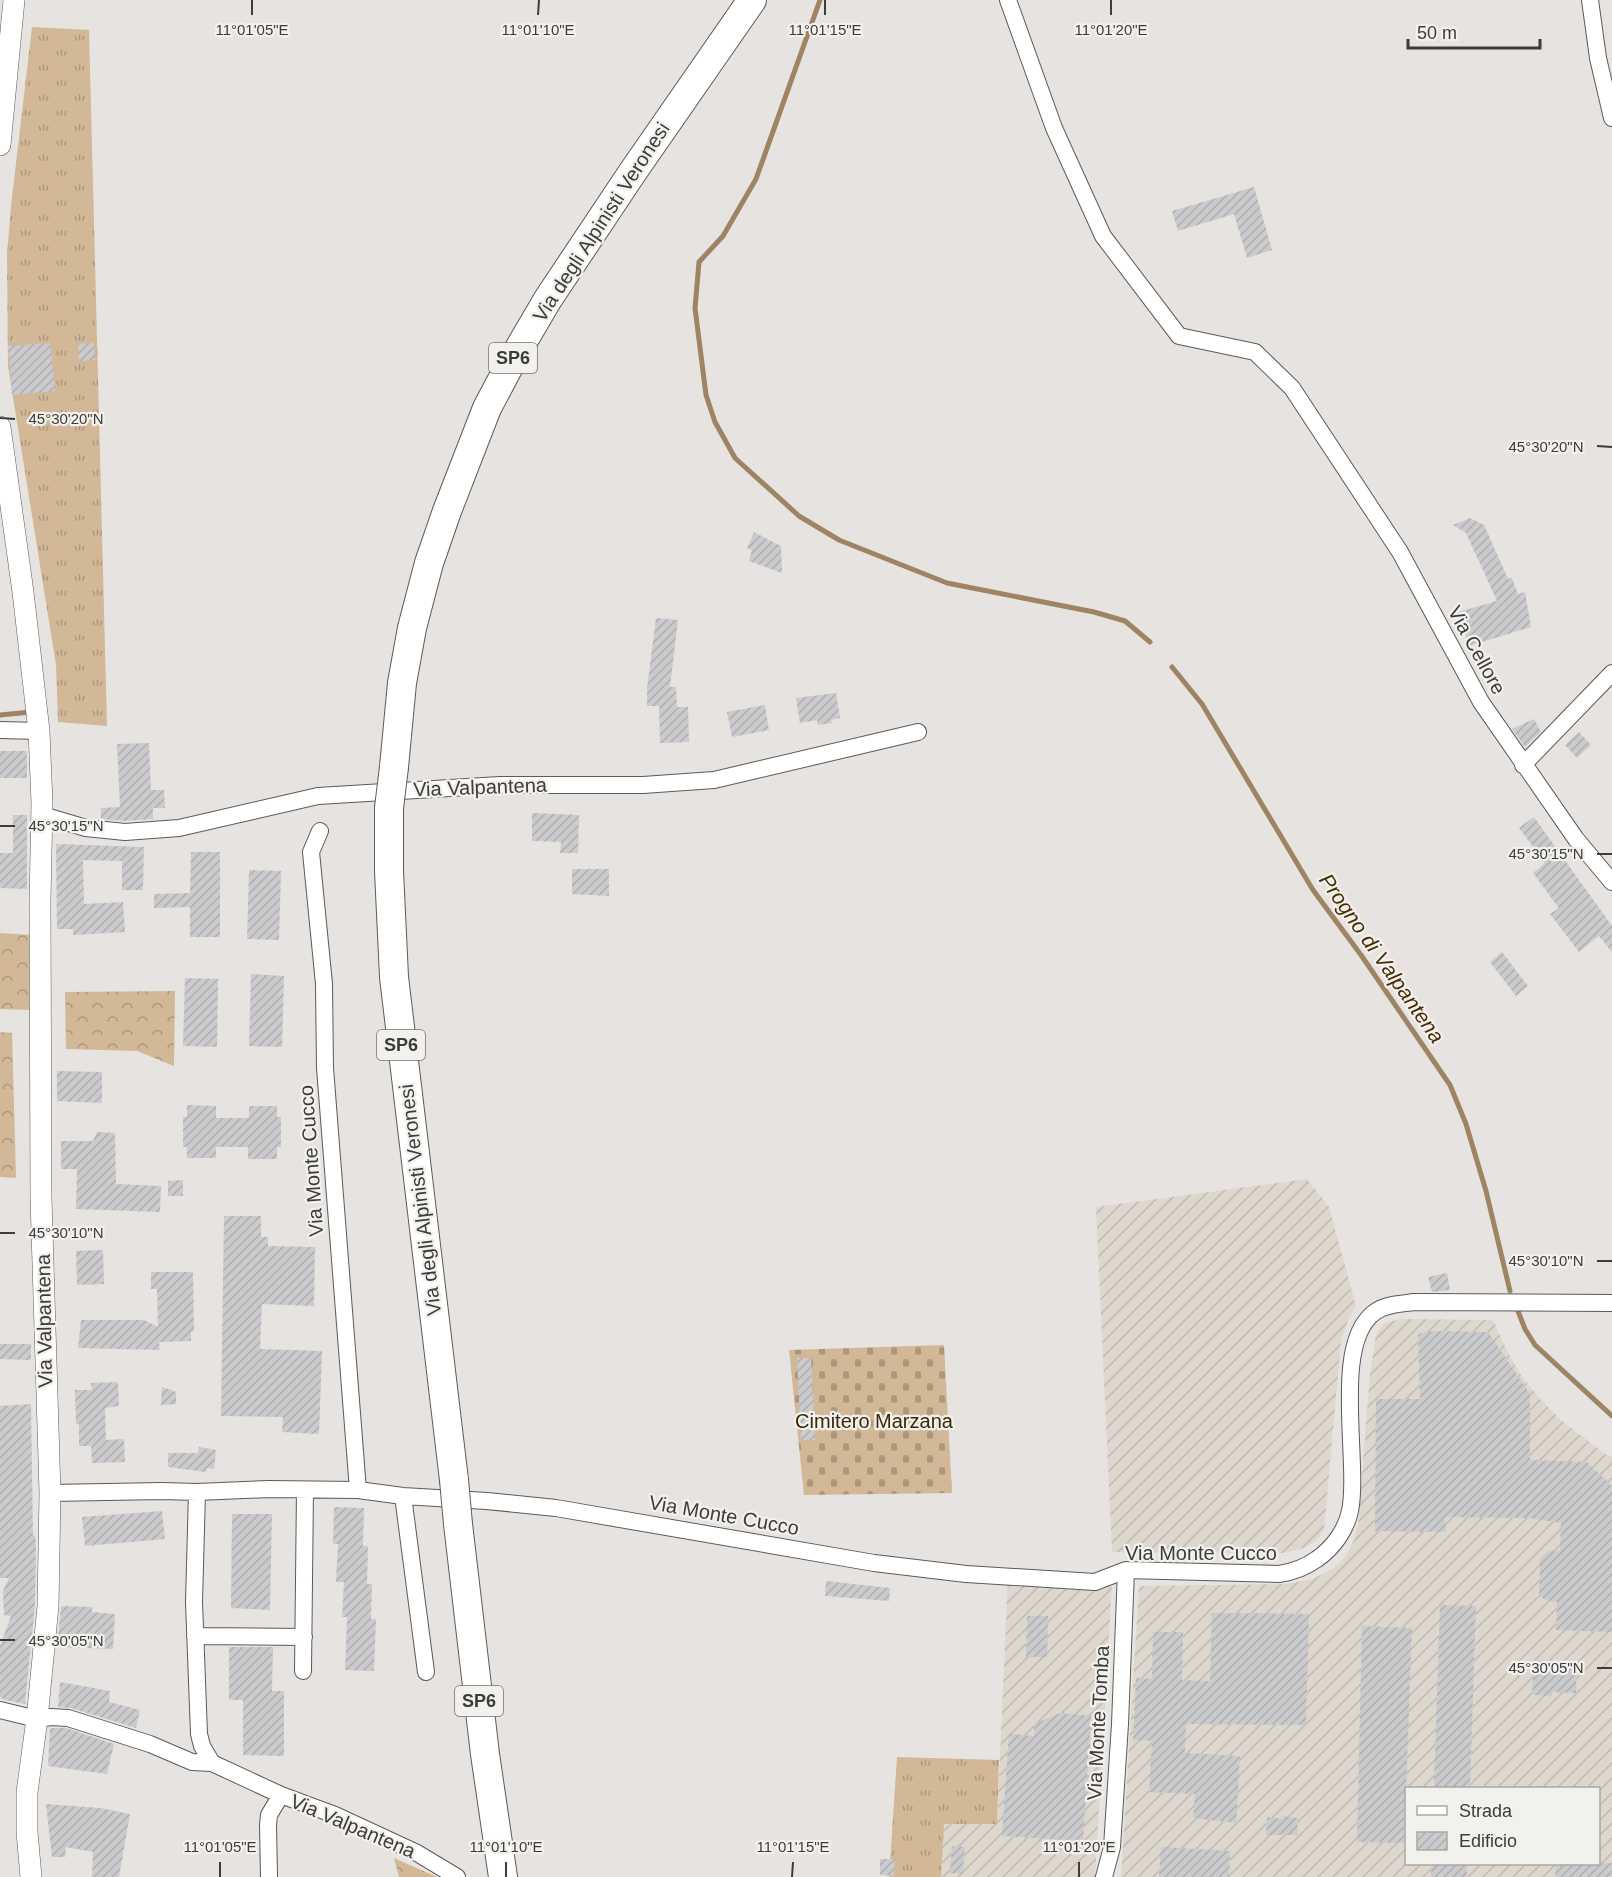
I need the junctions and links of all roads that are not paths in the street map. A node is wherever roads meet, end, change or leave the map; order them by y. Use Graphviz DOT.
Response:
graph roads {
  1 [pos="14,0"];
  2 [pos="752,0"];
  3 [pos="1008,0"];
  4 [pos="1590,0"];
  5 [pos="1612,118"];
  6 [pos="0,145"];
  7 [pos="0,427"];
  8 [pos="7,530"];
  9 [pos="1612,673"];
  10 [pos="0,730"];
  11 [pos="39,731"];
  12 [pos="918,732"];
  13 [pos="1523,765"];
  14 [pos="42,815"];
  15 [pos="320,831"];
  16 [pos="1612,882"];
  17 [pos="1612,1303"];
  18 [pos="305,1490"];
  19 [pos="358,1490"];
  20 [pos="197,1492"];
  21 [pos="50,1493"];
  22 [pos="404,1496"];
  23 [pos="1126,1570"];
  24 [pos="195,1636"];
  25 [pos="304,1637"];
  26 [pos="303,1671"];
  27 [pos="426,1672"];
  28 [pos="0,1710"];
  29 [pos="37,1719"];
  30 [pos="212,1763"];
  31 [pos="280,1795"];
  32 [pos="31,1877"];
  33 [pos="269,1877"];
  34 [pos="457,1877"];
  35 [pos="502,1877"];
  36 [pos="1104,1877"];
  1 -- 6 [label="street"];
  2 -- 35 [label="highway, Via degli Alpinisti Veronesi / SP6, bridge"];
  3 -- 13 [label="street, Via Cellore"];
  4 -- 5 [label="street"];
  7 -- 8 [label="street, Via Valpantena"];
  8 -- 11 [label="street, Via Valpantena"];
  9 -- 13 [label="street"];
  10 -- 11 [label="street"];
  11 -- 14 [label="street, Via Valpantena"];
  12 -- 14 [label="street, Via Valpantena"];
  13 -- 16 [label="street, Via Cellore"];
  14 -- 21 [label="street, Via Valpantena"];
  15 -- 19 [label="street, Via Monte Cucco"];
  17 -- 23 [label="street, Via Monte Cucco"];
  18 -- 19 [label="street, Via Monte Cucco"];
  18 -- 20 [label="street, Via Monte Cucco"];
  18 -- 25 [label="street"];
  19 -- 22 [label="street, Via Monte Cucco"];
  20 -- 21 [label="street, Via Monte Cucco"];
  20 -- 24 [label="street"];
  21 -- 29 [label="street, Via Valpantena"];
  22 -- 23 [label="street, Via Monte Cucco"];
  22 -- 27 [label="street"];
  23 -- 36 [label="street, Via Monte Tomba"];
  24 -- 25 [label="street"];
  24 -- 30 [label="street"];
  25 -- 26 [label="street"];
  28 -- 29 [label="street"];
  29 -- 30 [label="street, Via Valpantena"];
  29 -- 32 [label="street, Via Valpantena"];
  30 -- 31 [label="street, Via Valpantena"];
  31 -- 33 [label="street, Via Valpantena"];
  31 -- 34 [label="street, Via Valpantena"];
}
